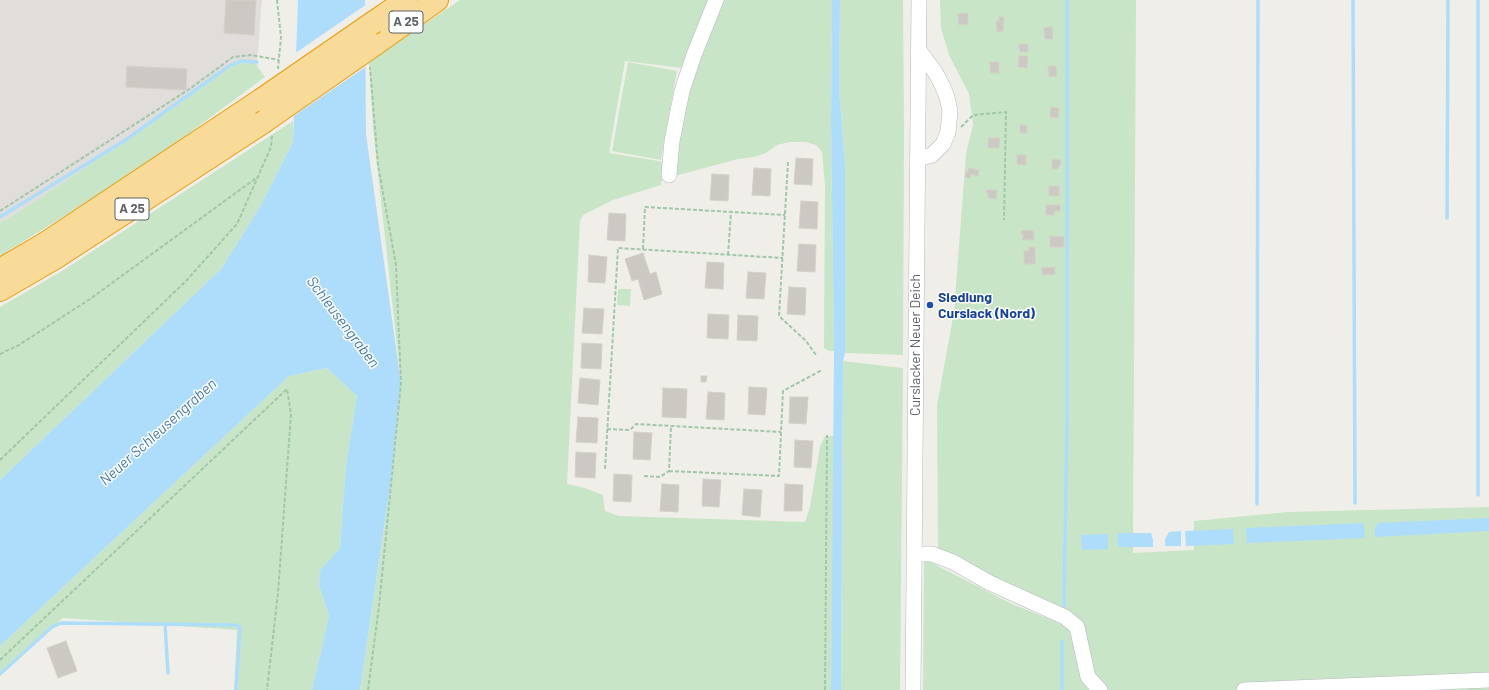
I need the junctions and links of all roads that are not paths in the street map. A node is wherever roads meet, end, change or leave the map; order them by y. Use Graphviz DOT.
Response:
graph roads {
  1 [pos="406,0"];
  2 [pos="437,0"];
  3 [pos="716,0"];
  4 [pos="919,0"];
  5 [pos="918,49"];
  6 [pos="917,159"];
  7 [pos="669,175"];
  8 [pos="0,270"];
  9 [pos="0,290"];
  10 [pos="914,554"];
  11 [pos="1489,680"];
  12 [pos="912,690"];
  13 [pos="1100,690"];
  14 [pos="1244,690"];
  1 -- 8 [label="highway, A 25, bridge"];
  2 -- 9 [label="highway, A 25, bridge"];
  3 -- 7 [label="street"];
  4 -- 5 [label="street, Curslacker Neuer Deich"];
  5 -- 6 [label="street, Curslacker Neuer Deich"];
  5 -- 6 [label="street"];
  6 -- 10 [label="street, Curslacker Neuer Deich"];
  10 -- 12 [label="street, Curslacker Neuer Deich"];
  10 -- 13 [label="street"];
  11 -- 14 [label="street"];
}
